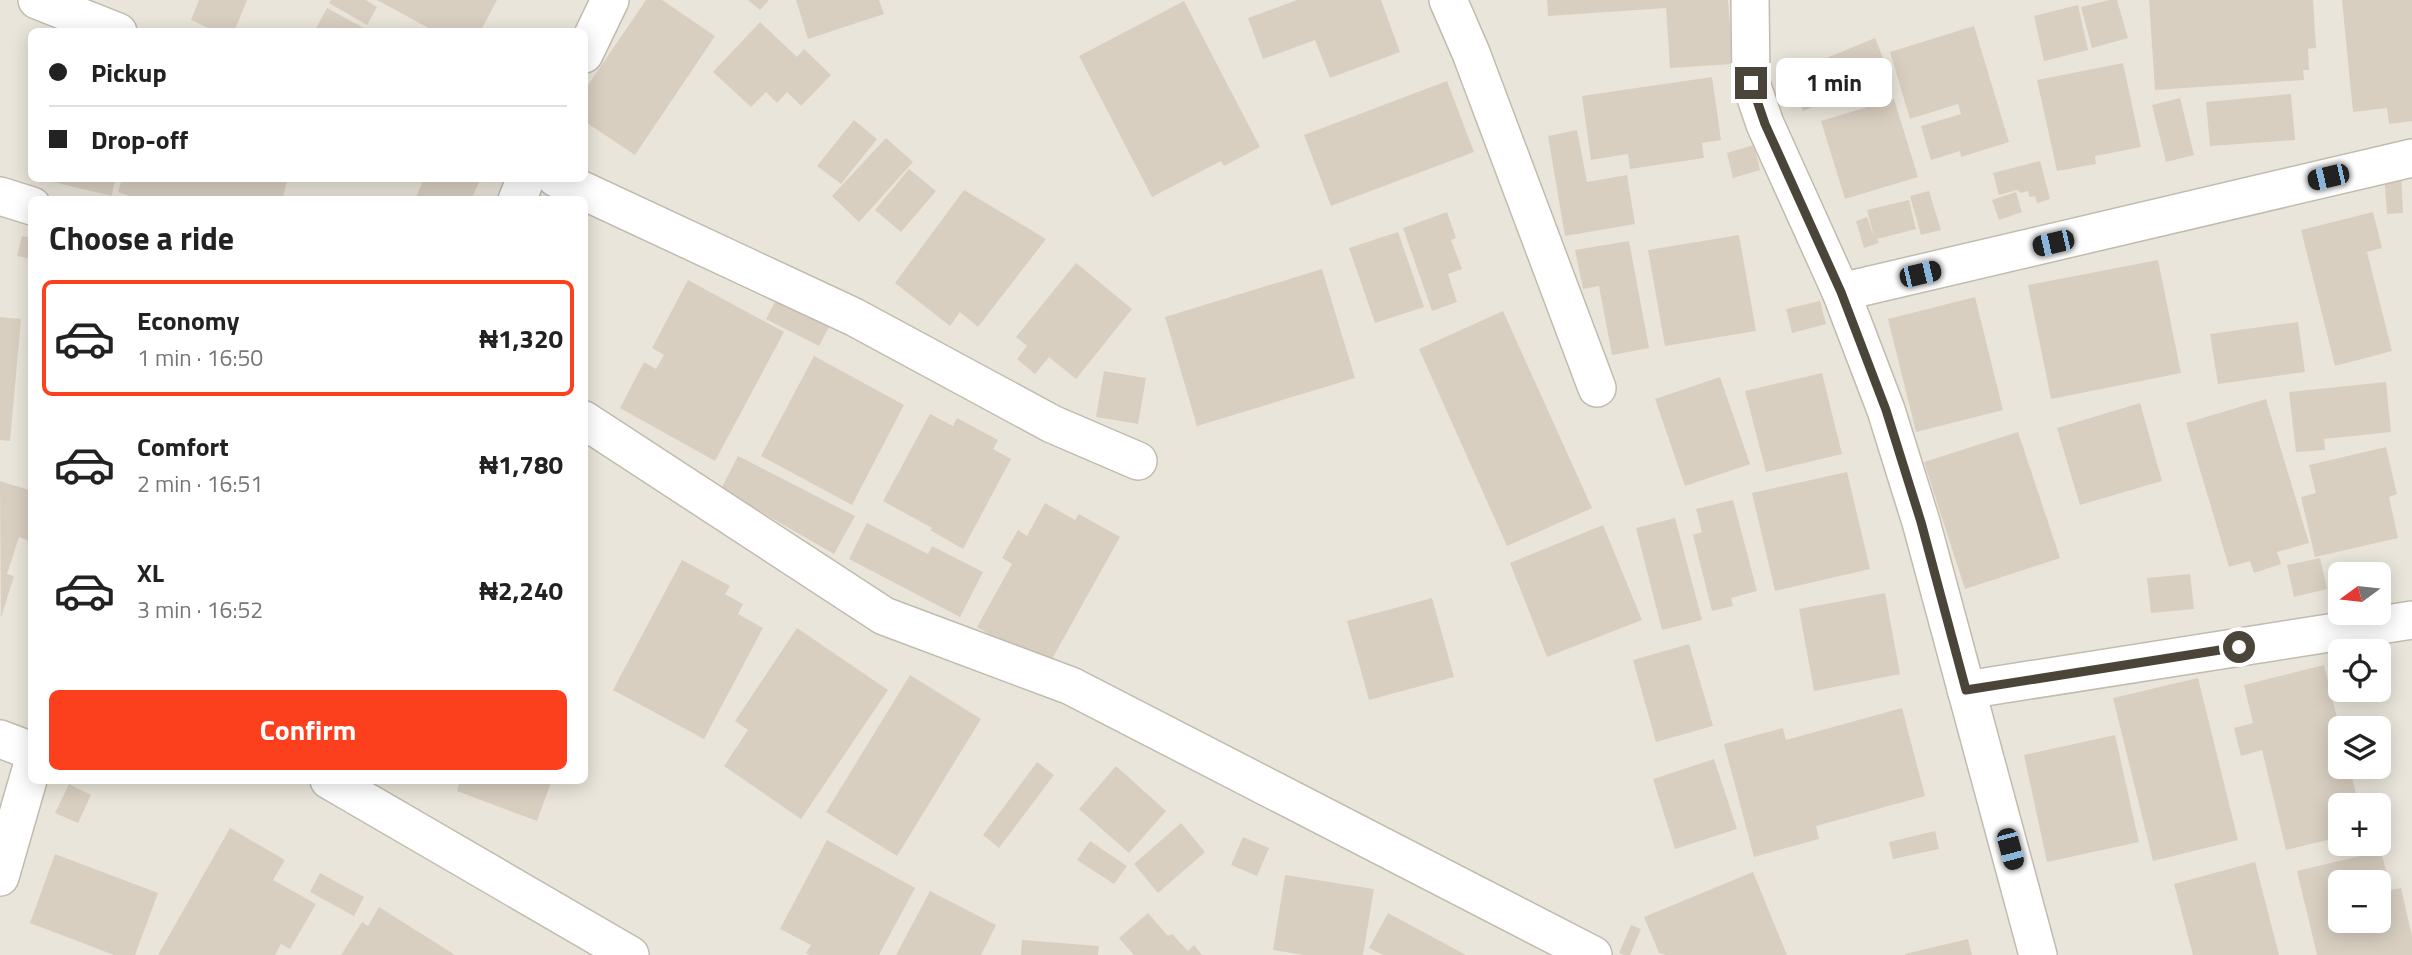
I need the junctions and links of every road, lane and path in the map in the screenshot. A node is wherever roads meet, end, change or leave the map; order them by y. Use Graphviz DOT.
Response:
graph roads {
  1 [pos="37,0"];
  2 [pos="610,0"];
  3 [pos="1448,0"];
  4 [pos="1749,0"];
  5 [pos="108,28"];
  6 [pos="588,46"];
  7 [pos="2412,158"];
  8 [pos="564,182"];
  9 [pos="0,196"];
  10 [pos="28,205"];
  11 [pos="1841,292"];
  12 [pos="1597,388"];
  13 [pos="588,423"];
  14 [pos="1138,461"];
  15 [pos="2412,620"];
  16 [pos="1966,690"];
  17 [pos="0,739"];
  18 [pos="28,750"];
  19 [pos="28,780"];
  20 [pos="336,784"];
  21 [pos="0,877"];
  22 [pos="630,955"];
  23 [pos="1593,955"];
  24 [pos="2038,955"];
  1 -- 5 [label="street"];
  2 -- 6 [label="street"];
  3 -- 12 [label="street"];
  4 -- 11 [label="street"];
  7 -- 11 [label="street"];
  8 -- 14 [label="street"];
  9 -- 10 [label="street"];
  11 -- 16 [label="street"];
  13 -- 23 [label="street"];
  15 -- 16 [label="street"];
  16 -- 24 [label="street"];
  17 -- 18 [label="street"];
  19 -- 21 [label="street"];
  20 -- 22 [label="street"];
}
